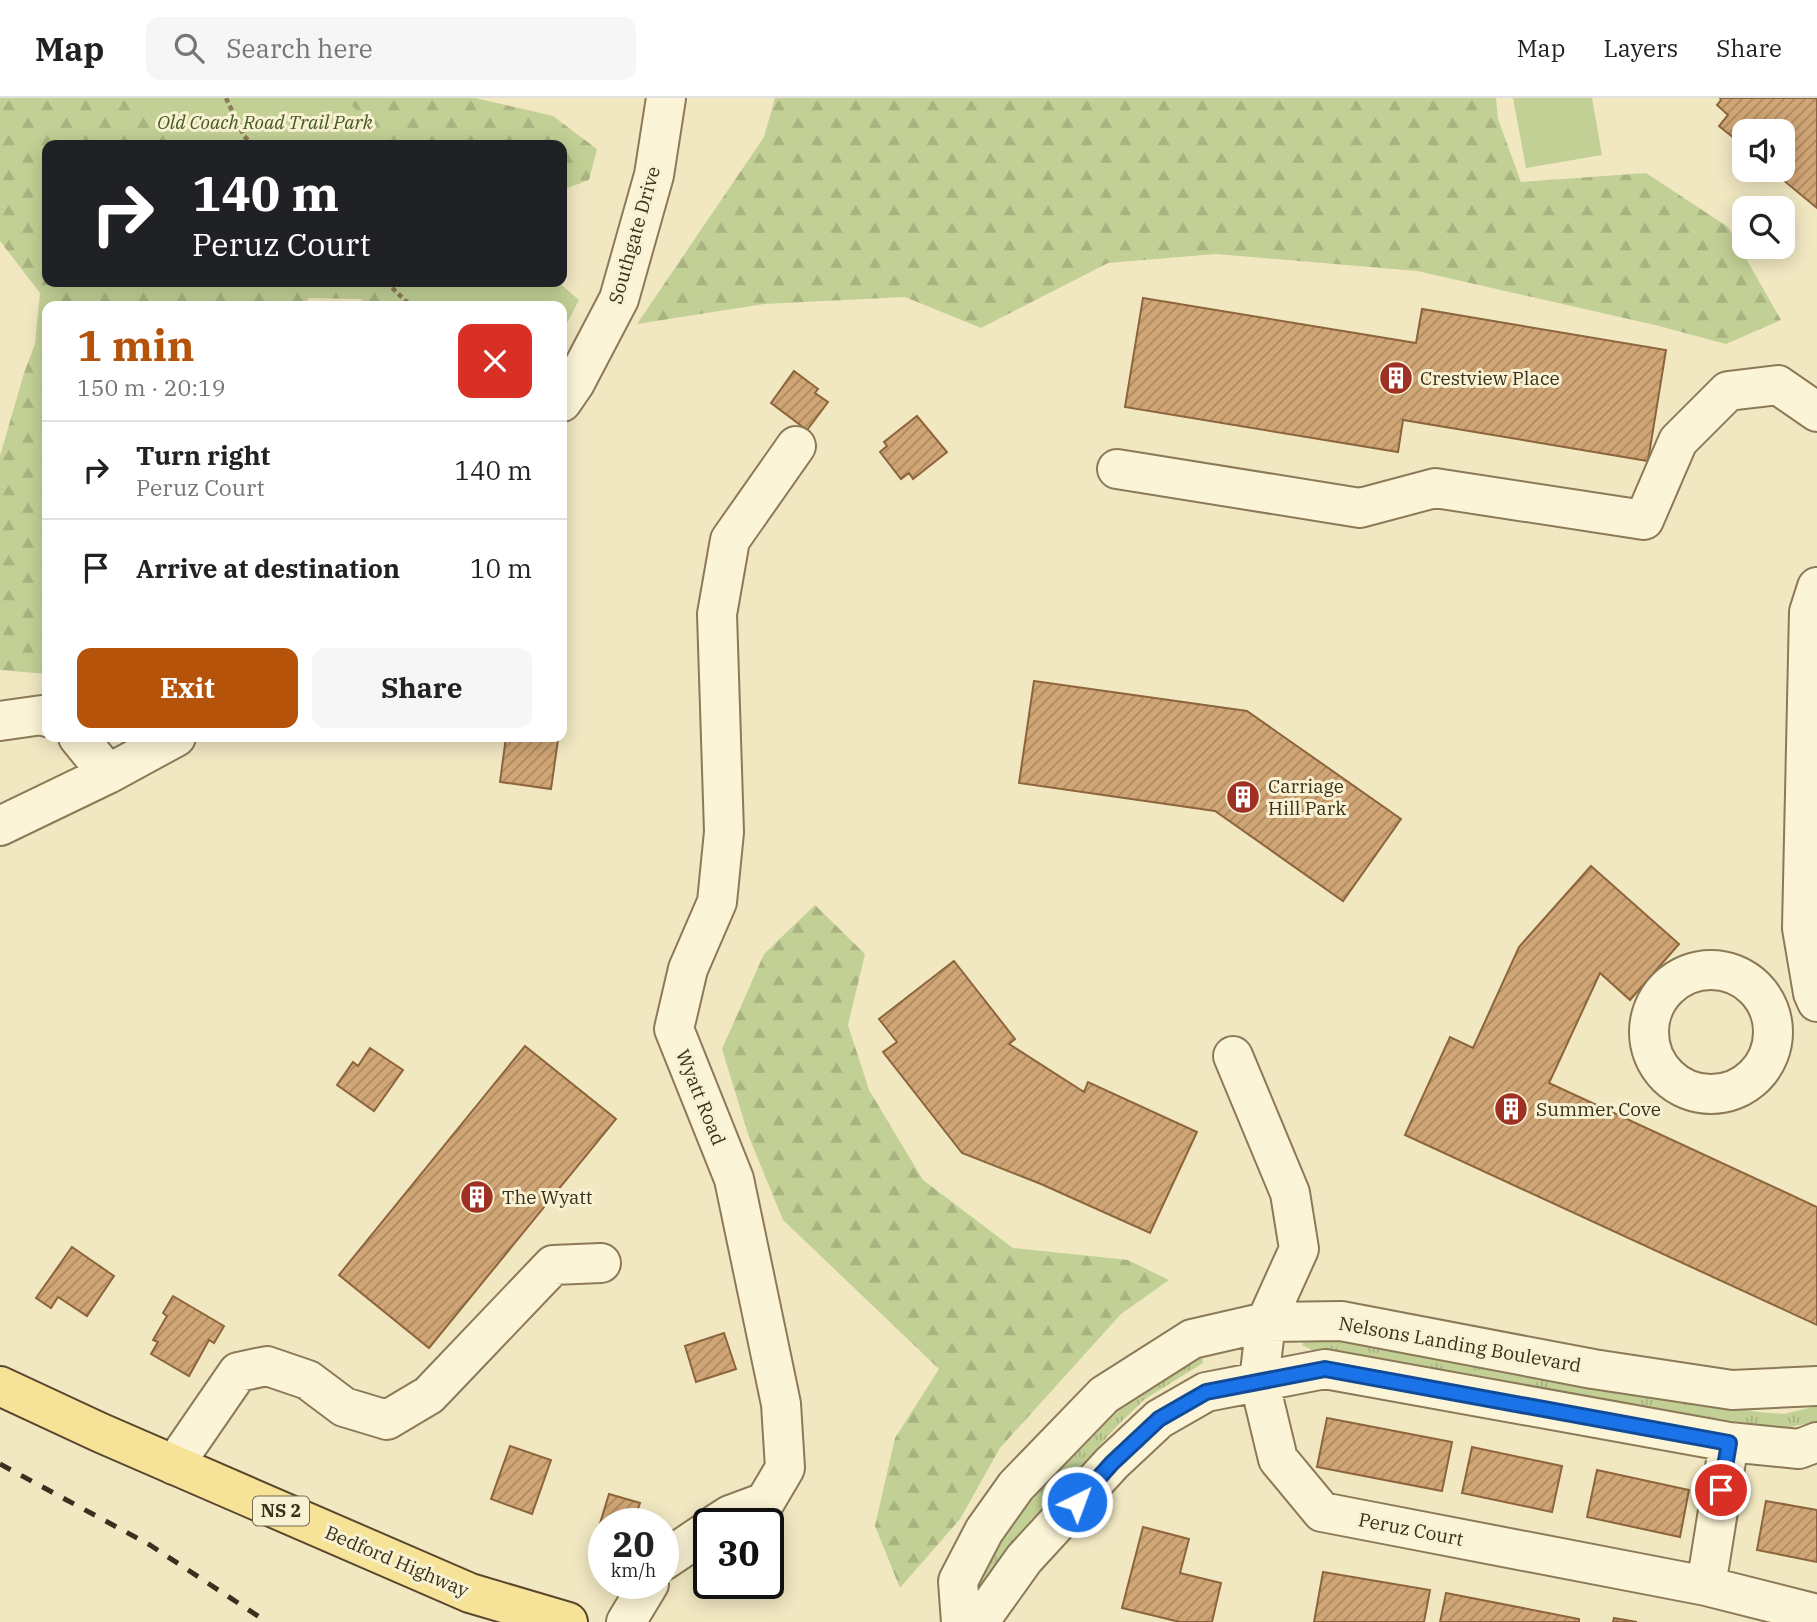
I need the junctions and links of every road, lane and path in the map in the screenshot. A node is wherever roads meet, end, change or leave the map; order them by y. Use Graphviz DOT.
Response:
graph roads {
  1 [pos="226,98"];
  2 [pos="666,98"];
  3 [pos="248,140"];
  4 [pos="391,287"];
  5 [pos="406,301"];
  6 [pos="567,395"];
  7 [pos="1817,412"];
  8 [pos="796,446"];
  9 [pos="1117,469"];
  10 [pos="1817,587"];
  11 [pos="42,715"];
  12 [pos="0,721"];
  13 [pos="82,742"];
  14 [pos="167,742"];
  15 [pos="108,774"];
  16 [pos="0,826"];
  17 [pos="1816,996"];
  18 [pos="1765,1002"];
  19 [pos="1233,1056"];
  20 [pos="601,1263"];
  21 [pos="1266,1322"];
  22 [pos="1259,1380"];
  23 [pos="0,1385"];
  24 [pos="1817,1386"];
  25 [pos="1817,1442"];
  26 [pos="1729,1443"];
  27 [pos="174,1465"];
  28 [pos="749,1508"];
  29 [pos="1706,1586"];
  30 [pos="640,1599"];
  31 [pos="1817,1614"];
  32 [pos="568,1622"];
  33 [pos="626,1622"];
  34 [pos="961,1622"];
  35 [pos="979,1622"];
  1 -- 3 [label="path"];
  2 -- 6 [label="street, Southgate Drive"];
  4 -- 5 [label="path"];
  7 -- 9 [label="street"];
  8 -- 28 [label="street, Wyatt Road"];
  10 -- 17 [label="street"];
  11 -- 12 [label="street"];
  13 -- 15 [label="street"];
  14 -- 15 [label="street"];
  15 -- 16 [label="street"];
  17 -- 18 [label="street"];
  19 -- 21 [label="street, Peruz Court"];
  20 -- 27 [label="street"];
  21 -- 22 [label="street, Peruz Court"];
  21 -- 24 [label="street, Nelsons Landing Boulevard"];
  21 -- 34 [label="street, Nelsons Landing Boulevard"];
  22 -- 26 [label="street"];
  22 -- 29 [label="street, Peruz Court"];
  22 -- 35 [label="street"];
  23 -- 27 [label="main road, Bedford Highway / NS 2"];
  25 -- 26 [label="street"];
  26 -- 29 [label="street"];
  27 -- 32 [label="main road, Bedford Highway / NS 2"];
  29 -- 31 [label="street, Peruz Court"];
  30 -- 33 [label="street"];
}
